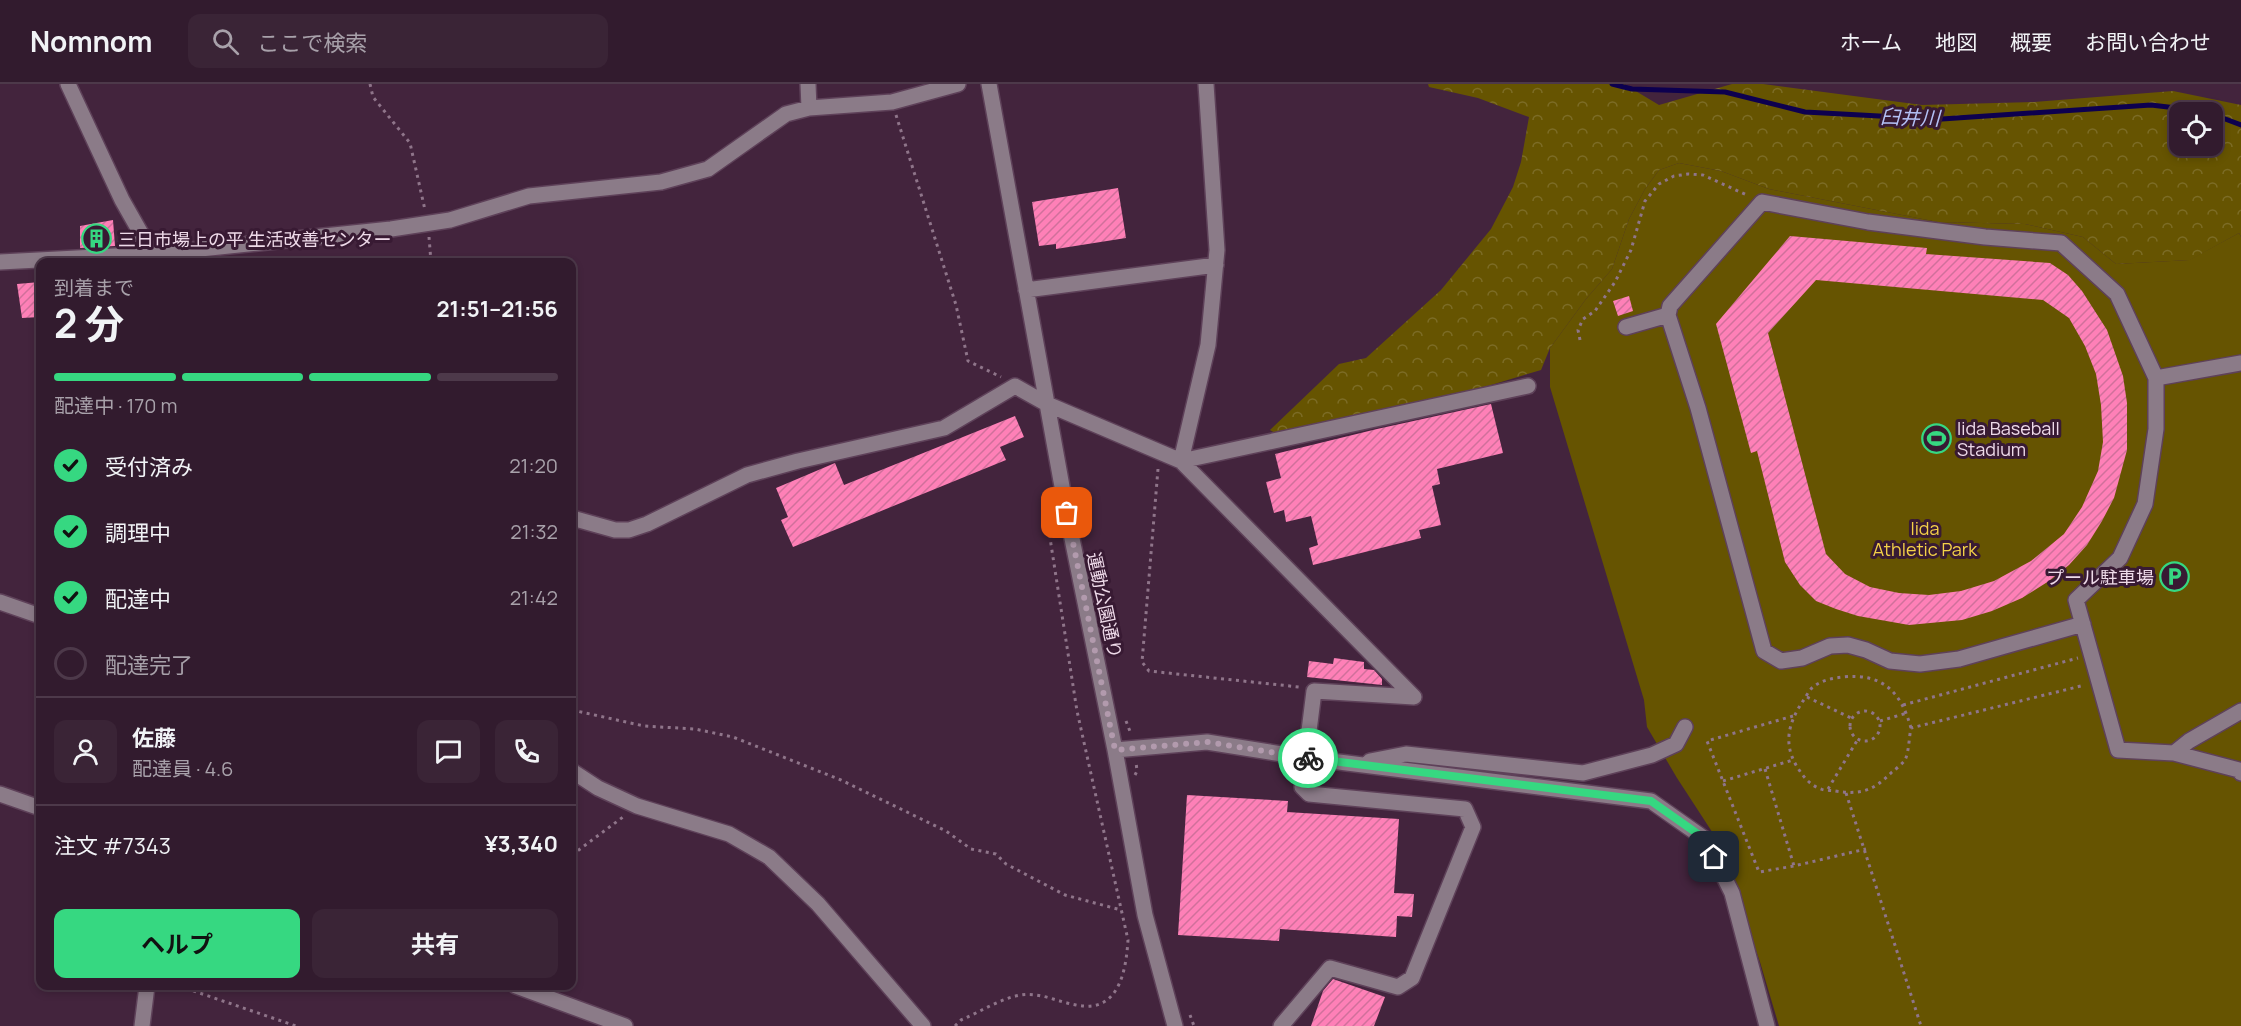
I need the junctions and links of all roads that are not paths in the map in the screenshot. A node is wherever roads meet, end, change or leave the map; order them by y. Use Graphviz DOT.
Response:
graph roads {
  1 [pos="68,84"];
  2 [pos="808,84"];
  3 [pos="958,84"];
  4 [pos="989,84"];
  5 [pos="1206,84"];
  6 [pos="809,108"];
  7 [pos="155,258"];
  8 [pos="36,261"];
  9 [pos="0,262"];
  10 [pos="1216,265"];
  11 [pos="1026,290"];
  12 [pos="1668,315"];
  13 [pos="1626,327"];
  14 [pos="2241,363"];
  15 [pos="2156,378"];
  16 [pos="1528,386"];
  17 [pos="1047,404"];
  18 [pos="1181,461"];
  19 [pos="576,519"];
  20 [pos="0,602"];
  21 [pos="36,615"];
  22 [pos="2083,624"];
  23 [pos="2241,711"];
  24 [pos="1685,727"];
  25 [pos="1115,750"];
  26 [pos="2174,753"];
  27 [pos="1307,758"];
  28 [pos="1355,764"];
  29 [pos="2241,773"];
  30 [pos="576,774"];
  31 [pos="0,794"];
  32 [pos="36,807"];
  33 [pos="146,990"];
  34 [pos="527,990"];
  35 [pos="142,1026"];
  36 [pos="625,1026"];
  37 [pos="923,1026"];
  38 [pos="1175,1026"];
  39 [pos="1281,1026"];
  40 [pos="1767,1026"];
  1 -- 7 [label="street"];
  2 -- 6 [label="street"];
  3 -- 6 [label="street"];
  4 -- 11 [label="street, 運動公園通り"];
  5 -- 10 [label="street"];
  6 -- 7 [label="street"];
  8 -- 9 [label="street"];
  10 -- 11 [label="street"];
  10 -- 18 [label="street"];
  11 -- 17 [label="street, 運動公園通り"];
  12 -- 13 [label="street"];
  12 -- 15 [label="street"];
  12 -- 22 [label="street"];
  14 -- 15 [label="street"];
  15 -- 22 [label="street"];
  16 -- 18 [label="street"];
  17 -- 18 [label="street"];
  17 -- 19 [label="street"];
  17 -- 25 [label="street, 運動公園通り"];
  18 -- 27 [label="street"];
  20 -- 21 [label="street"];
  22 -- 26 [label="street"];
  23 -- 26 [label="street"];
  24 -- 28 [label="street"];
  25 -- 27 [label="street"];
  25 -- 38 [label="street, 運動公園通り"];
  26 -- 29 [label="street"];
  27 -- 28 [label="street"];
  27 -- 39 [label="street"];
  28 -- 40 [label="street"];
  30 -- 37 [label="street"];
  31 -- 32 [label="street"];
  33 -- 35 [label="street"];
  34 -- 36 [label="street"];
}
